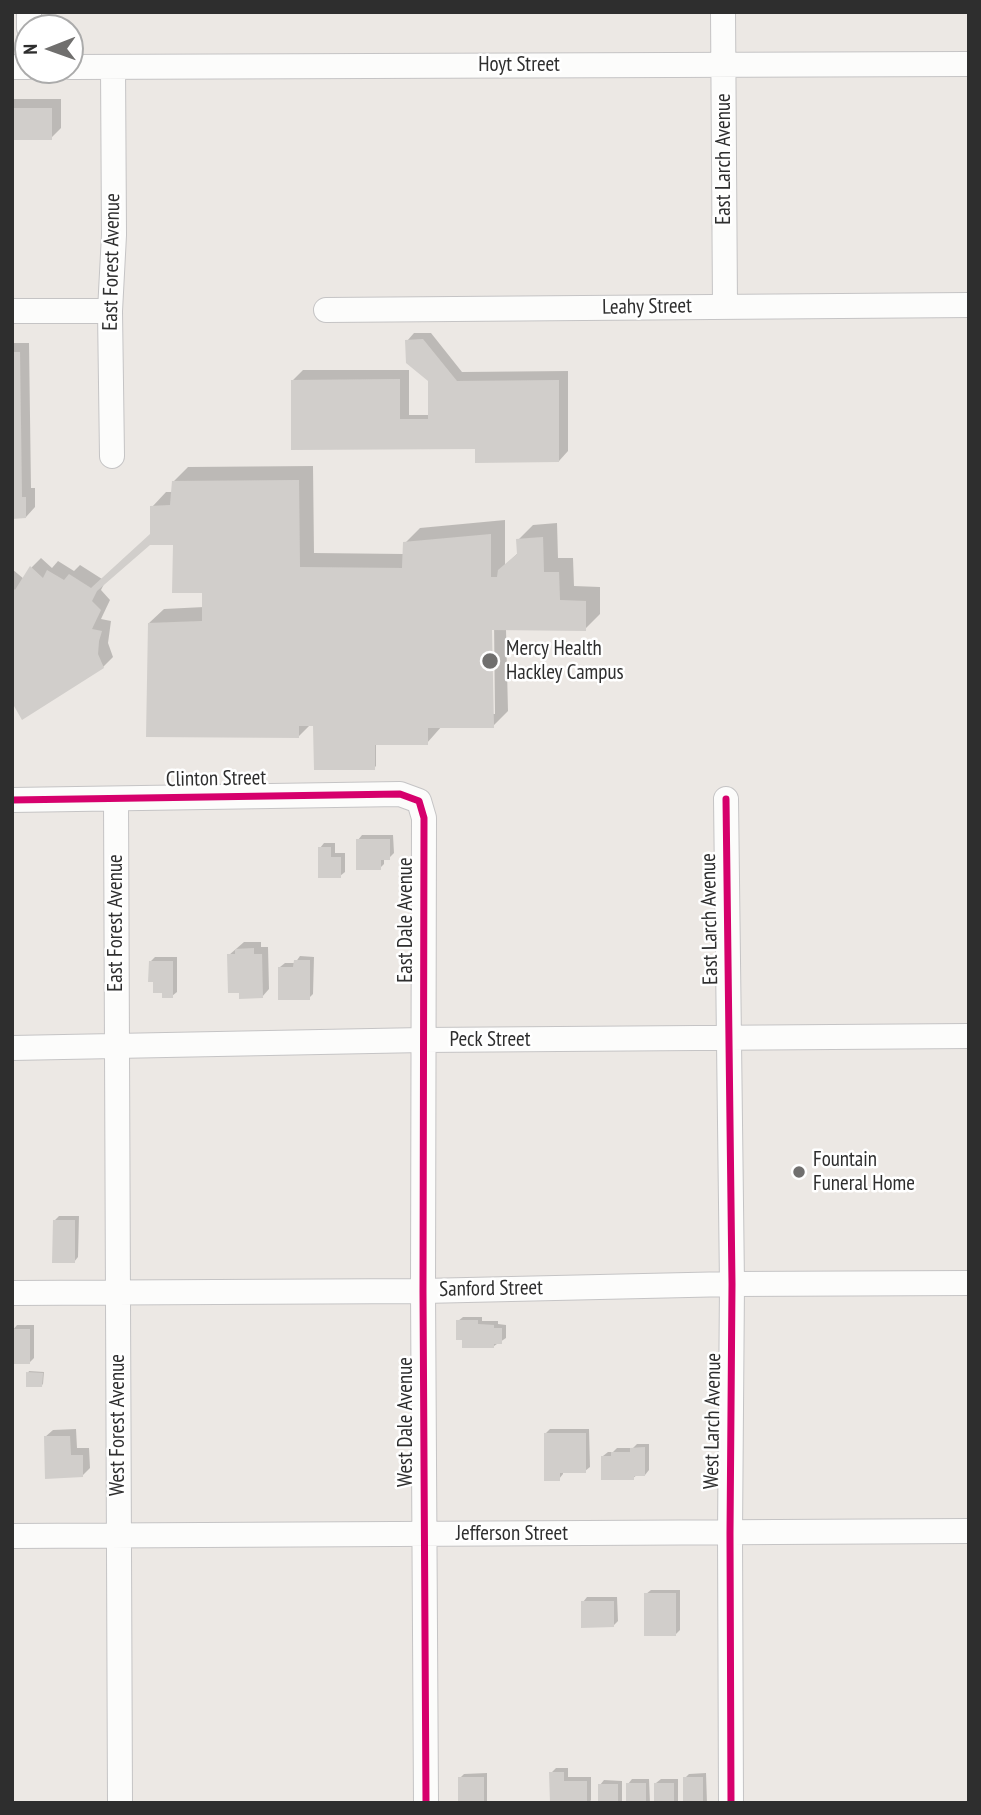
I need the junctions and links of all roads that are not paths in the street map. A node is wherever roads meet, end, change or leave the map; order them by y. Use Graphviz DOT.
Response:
graph roads {
  1 [pos="723,12"];
  2 [pos="723,64"];
  3 [pos="969,64"];
  4 [pos="84,67"];
  5 [pos="113,67"];
  6 [pos="969,305"];
  7 [pos="725,306"];
  8 [pos="326,310"];
  9 [pos="12,311"];
  10 [pos="110,311"];
  11 [pos="111,456"];
  12 [pos="116,799"];
  13 [pos="726,799"];
  14 [pos="12,800"];
  15 [pos="418,801"];
  16 [pos="969,1036"];
  17 [pos="729,1039"];
  18 [pos="423,1040"];
  19 [pos="116,1047"];
  20 [pos="12,1048"];
  21 [pos="969,1283"];
  22 [pos="732,1284"];
  23 [pos="423,1291"];
  24 [pos="12,1293"];
  25 [pos="118,1293"];
  26 [pos="969,1531"];
  27 [pos="730,1533"];
  28 [pos="119,1535"];
  29 [pos="424,1535"];
  30 [pos="12,1536"];
  31 [pos="120,1803"];
  32 [pos="426,1803"];
  33 [pos="731,1803"];
  1 -- 2 [label="street, East Larch Avenue"];
  2 -- 3 [label="street, Hoyt Street"];
  2 -- 5 [label="street, Hoyt Street"];
  2 -- 7 [label="street, East Larch Avenue"];
  4 -- 5 [label="street, Hoyt Street"];
  5 -- 10 [label="street, East Forest Avenue"];
  6 -- 7 [label="street, Leahy Street"];
  7 -- 8 [label="street, Leahy Street"];
  9 -- 10 [label="street"];
  10 -- 11 [label="street, East Forest Avenue"];
  12 -- 14 [label="street, Clinton Street"];
  12 -- 15 [label="street, Clinton Street"];
  12 -- 19 [label="street, East Forest Avenue"];
  13 -- 17 [label="street, East Larch Avenue"];
  15 -- 18 [label="street, East Dale Avenue"];
  16 -- 17 [label="street, Peck Street"];
  17 -- 18 [label="street, Peck Street"];
  17 -- 22 [label="street, West Larch Avenue"];
  18 -- 19 [label="street, Peck Street"];
  18 -- 23 [label="street, West Dale Avenue"];
  19 -- 20 [label="street, Peck Street"];
  19 -- 25 [label="street, West Forest Avenue"];
  21 -- 22 [label="street, Sanford Street"];
  22 -- 23 [label="street, Sanford Street"];
  22 -- 27 [label="street, West Larch Avenue"];
  23 -- 25 [label="street, Sanford Street"];
  23 -- 29 [label="street, West Dale Avenue"];
  24 -- 25 [label="street, Sanford Street"];
  25 -- 28 [label="street, West Forest Avenue"];
  26 -- 27 [label="street, Jefferson Street"];
  27 -- 29 [label="street, Jefferson Street"];
  27 -- 33 [label="street, West Larch Avenue"];
  28 -- 29 [label="street, Jefferson Street"];
  28 -- 30 [label="street, Jefferson Street"];
  28 -- 31 [label="street, West Forest Avenue"];
  29 -- 32 [label="street, West Dale Avenue"];
}
